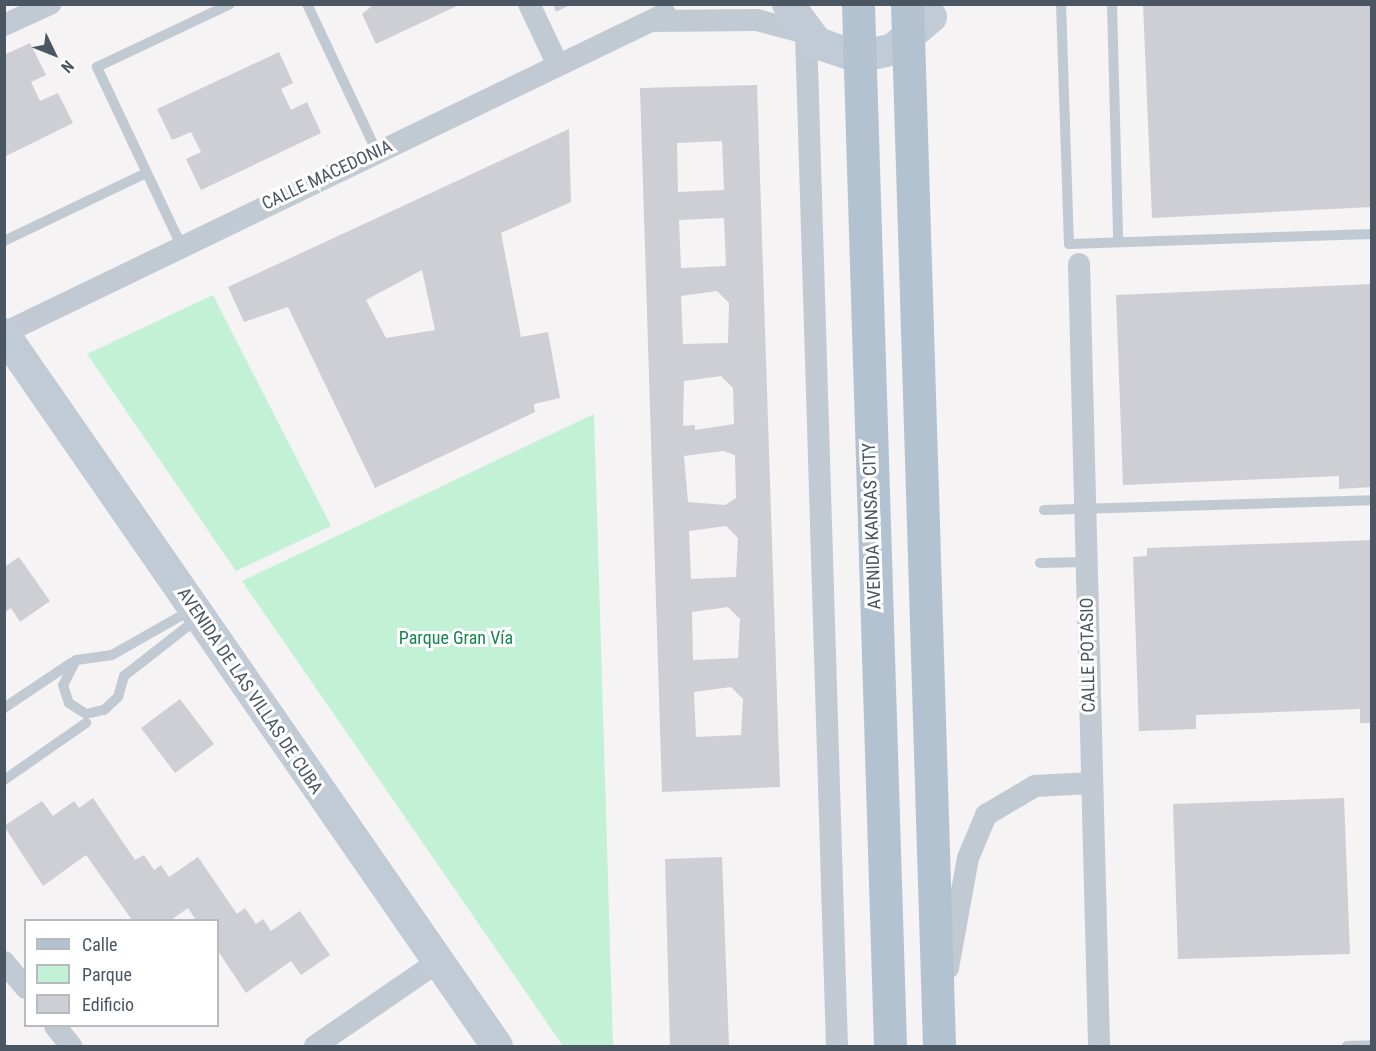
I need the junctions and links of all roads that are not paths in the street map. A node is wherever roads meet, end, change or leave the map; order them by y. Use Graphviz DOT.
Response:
graph roads {
  1 [pos="50,4"];
  2 [pos="230,4"];
  3 [pos="307,4"];
  4 [pos="528,4"];
  5 [pos="682,4"];
  6 [pos="788,4"];
  7 [pos="858,4"];
  8 [pos="1061,4"];
  9 [pos="1112,4"];
  10 [pos="924,9"];
  11 [pos="652,21"];
  12 [pos="4,25"];
  13 [pos="806,33"];
  14 [pos="907,41"];
  15 [pos="858,57"];
  16 [pos="558,65"];
  17 [pos="910,124"];
  18 [pos="377,152"];
  19 [pos="147,173"];
  20 [pos="1371,234"];
  21 [pos="4,241"];
  22 [pos="1119,241"];
  23 [pos="181,245"];
  24 [pos="1078,264"];
  25 [pos="4,333"];
  26 [pos="1371,500"];
  27 [pos="1086,509"];
  28 [pos="1044,510"];
  29 [pos="1087,562"];
  30 [pos="1040,563"];
  31 [pos="197,613"];
  32 [pos="76,660"];
  33 [pos="4,708"];
  34 [pos="86,723"];
  35 [pos="4,780"];
  36 [pos="1091,783"];
  37 [pos="4,962"];
  38 [pos="436,963"];
  39 [pos="24,986"];
  40 [pos="56,1027"];
  41 [pos="939,1039"];
  42 [pos="883,1041"];
  43 [pos="1371,1045"];
  44 [pos="71,1047"];
  45 [pos="315,1047"];
  46 [pos="497,1047"];
  47 [pos="837,1047"];
  48 [pos="1099,1047"];
  49 [pos="1347,1047"];
  1 -- 12 [label="street"];
  2 -- 19 [label="lane"];
  3 -- 18 [label="lane"];
  4 -- 16 [label="street"];
  5 -- 11 [label="street, CALLE MACEDONIA"];
  6 -- 13 [label="street"];
  7 -- 15 [label="main road, AVENIDA KANSAS CITY"];
  8 -- 22 [label="lane"];
  9 -- 22 [label="lane"];
  10 -- 14 [label="main road"];
  10 -- 17 [label="street"];
  11 -- 13 [label="street"];
  11 -- 16 [label="street, CALLE MACEDONIA"];
  13 -- 15 [label="street"];
  13 -- 47 [label="street"];
  14 -- 15 [label="street"];
  14 -- 17 [label="main road"];
  15 -- 42 [label="main road, AVENIDA KANSAS CITY"];
  16 -- 18 [label="street, CALLE MACEDONIA"];
  17 -- 41 [label="main road"];
  18 -- 23 [label="street, CALLE MACEDONIA"];
  19 -- 21 [label="lane"];
  19 -- 23 [label="lane"];
  20 -- 22 [label="lane"];
  23 -- 25 [label="street, CALLE MACEDONIA"];
  24 -- 27 [label="street, CALLE POTASIO"];
  25 -- 31 [label="street, AVENIDA DE LAS VILLAS DE CUBA"];
  26 -- 27 [label="lane"];
  27 -- 28 [label="lane"];
  27 -- 29 [label="street, CALLE POTASIO"];
  29 -- 30 [label="lane"];
  29 -- 36 [label="street, CALLE POTASIO"];
  31 -- 32 [label="lane"];
  31 -- 32 [label="lane"];
  31 -- 38 [label="street, AVENIDA DE LAS VILLAS DE CUBA"];
  32 -- 33 [label="lane"];
  34 -- 35 [label="lane"];
  36 -- 41 [label="street"];
  36 -- 48 [label="street, CALLE POTASIO"];
  37 -- 39 [label="street"];
  38 -- 45 [label="street"];
  38 -- 46 [label="street, AVENIDA DE LAS VILLAS DE CUBA"];
  40 -- 44 [label="street"];
  43 -- 49 [label="lane"];
}
